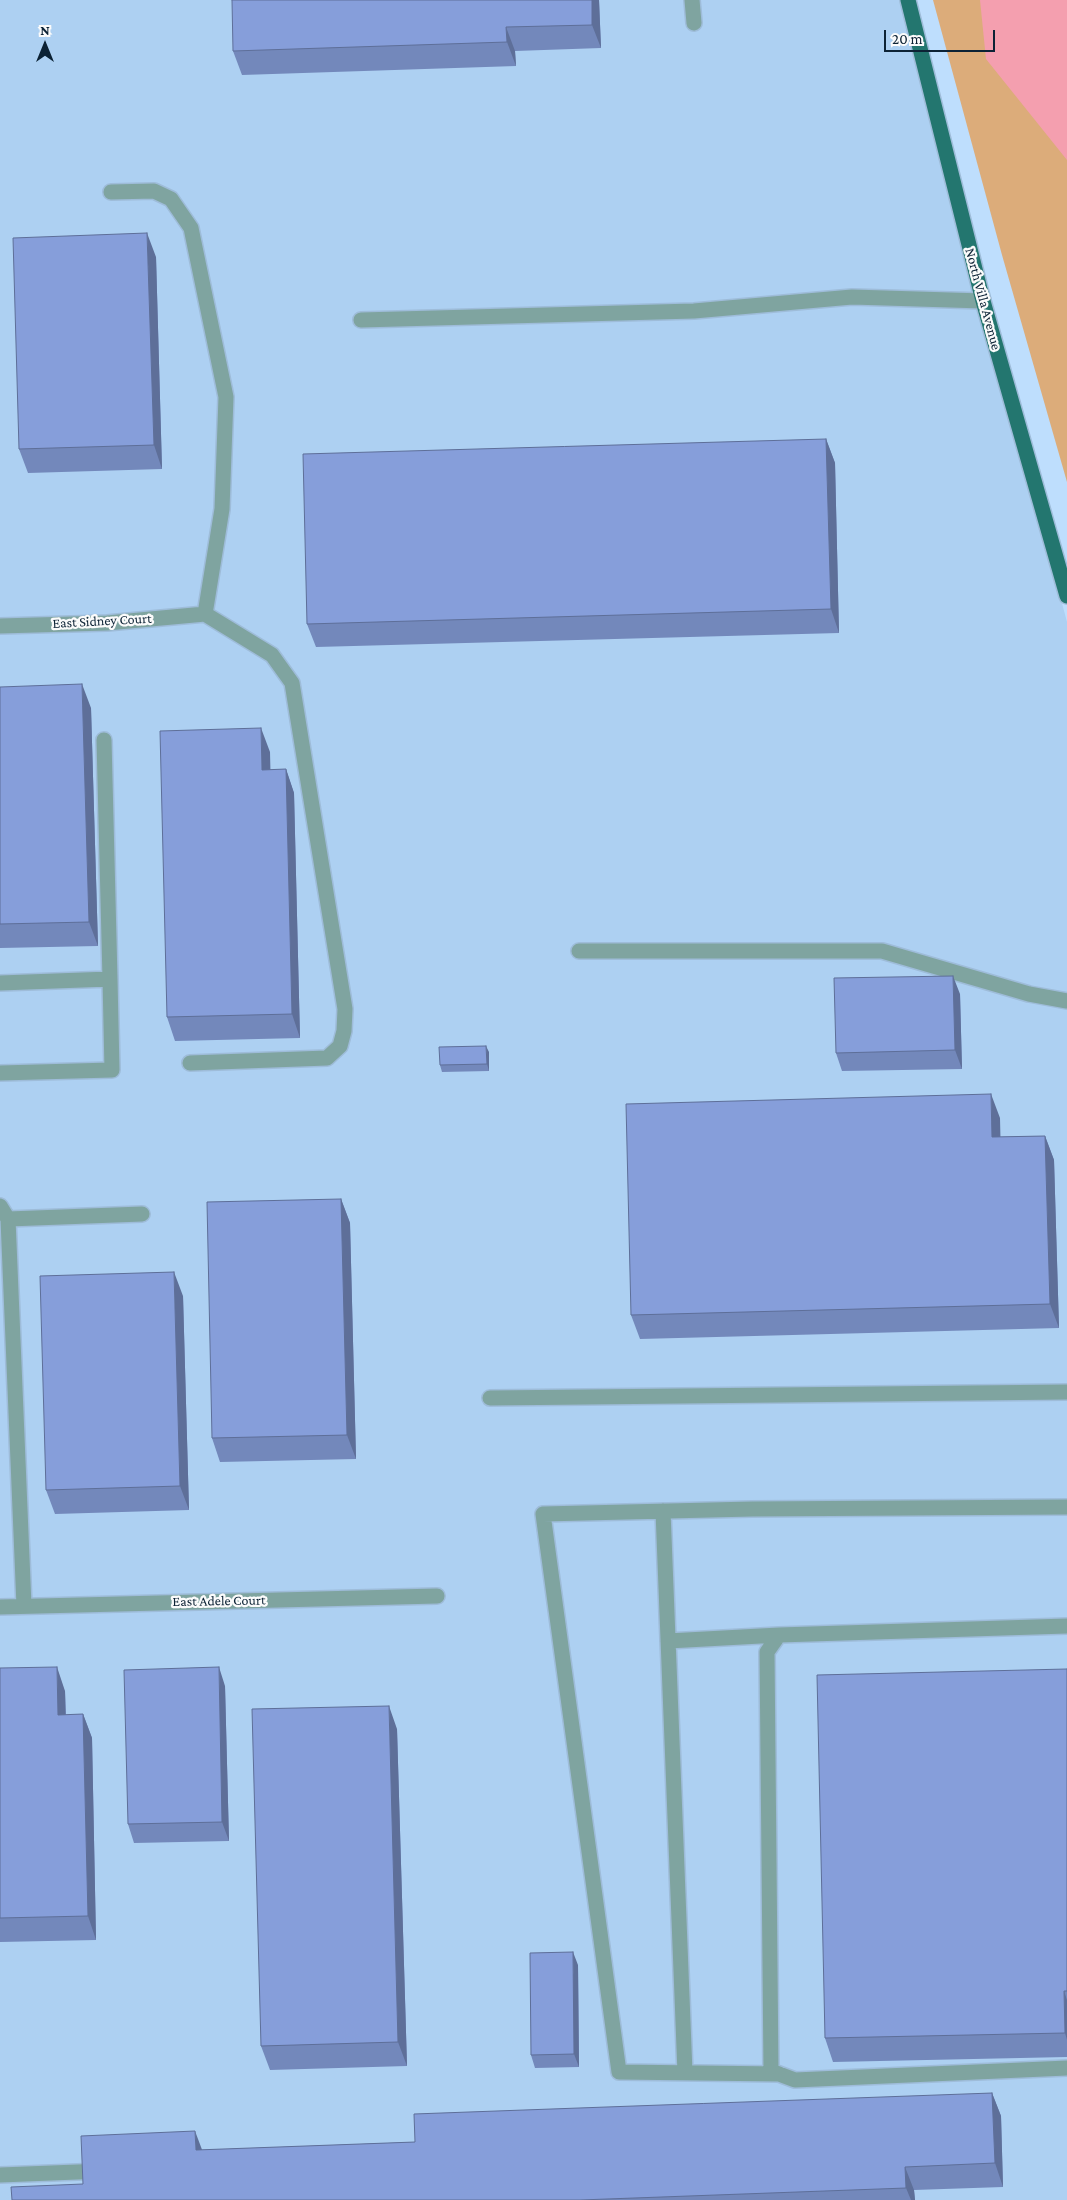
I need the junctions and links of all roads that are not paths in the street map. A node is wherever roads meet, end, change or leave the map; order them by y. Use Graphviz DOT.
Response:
graph roads {
  1 [pos="692,0"];
  2 [pos="908,0"];
  3 [pos="694,23"];
  4 [pos="111,192"];
  5 [pos="983,301"];
  6 [pos="361,320"];
  7 [pos="1067,596"];
  8 [pos="205,614"];
  9 [pos="0,626"];
  10 [pos="104,740"];
  11 [pos="579,951"];
  12 [pos="110,979"];
  13 [pos="0,983"];
  14 [pos="1067,1001"];
  15 [pos="190,1063"];
  16 [pos="0,1073"];
  17 [pos="0,1206"];
  18 [pos="142,1214"];
  19 [pos="8,1219"];
  20 [pos="1067,1392"];
  21 [pos="490,1398"];
  22 [pos="1067,1507"];
  23 [pos="663,1512"];
  24 [pos="437,1596"];
  25 [pos="24,1606"];
  26 [pos="0,1607"];
  27 [pos="1067,1626"];
  28 [pos="779,1635"];
  29 [pos="668,1641"];
  30 [pos="1067,2068"];
  31 [pos="685,2073"];
  32 [pos="779,2074"];
  33 [pos="114,2171"];
  34 [pos="0,2175"];
  1 -- 3 [label="street"];
  2 -- 5 [label="main road, North Villa Avenue"];
  4 -- 8 [label="street"];
  5 -- 6 [label="street"];
  5 -- 7 [label="main road, North Villa Avenue"];
  8 -- 9 [label="street, East Sidney Court"];
  8 -- 15 [label="street"];
  10 -- 12 [label="street"];
  11 -- 14 [label="street"];
  12 -- 13 [label="street"];
  12 -- 16 [label="street"];
  17 -- 19 [label="street"];
  18 -- 19 [label="street"];
  19 -- 25 [label="street"];
  20 -- 21 [label="street"];
  22 -- 23 [label="street"];
  23 -- 29 [label="street"];
  23 -- 31 [label="street"];
  24 -- 25 [label="street, East Adele Court"];
  25 -- 26 [label="street, East Adele Court"];
  27 -- 28 [label="street"];
  28 -- 29 [label="street"];
  28 -- 32 [label="street"];
  29 -- 31 [label="street"];
  30 -- 32 [label="street"];
  31 -- 32 [label="street"];
  33 -- 34 [label="street"];
}
